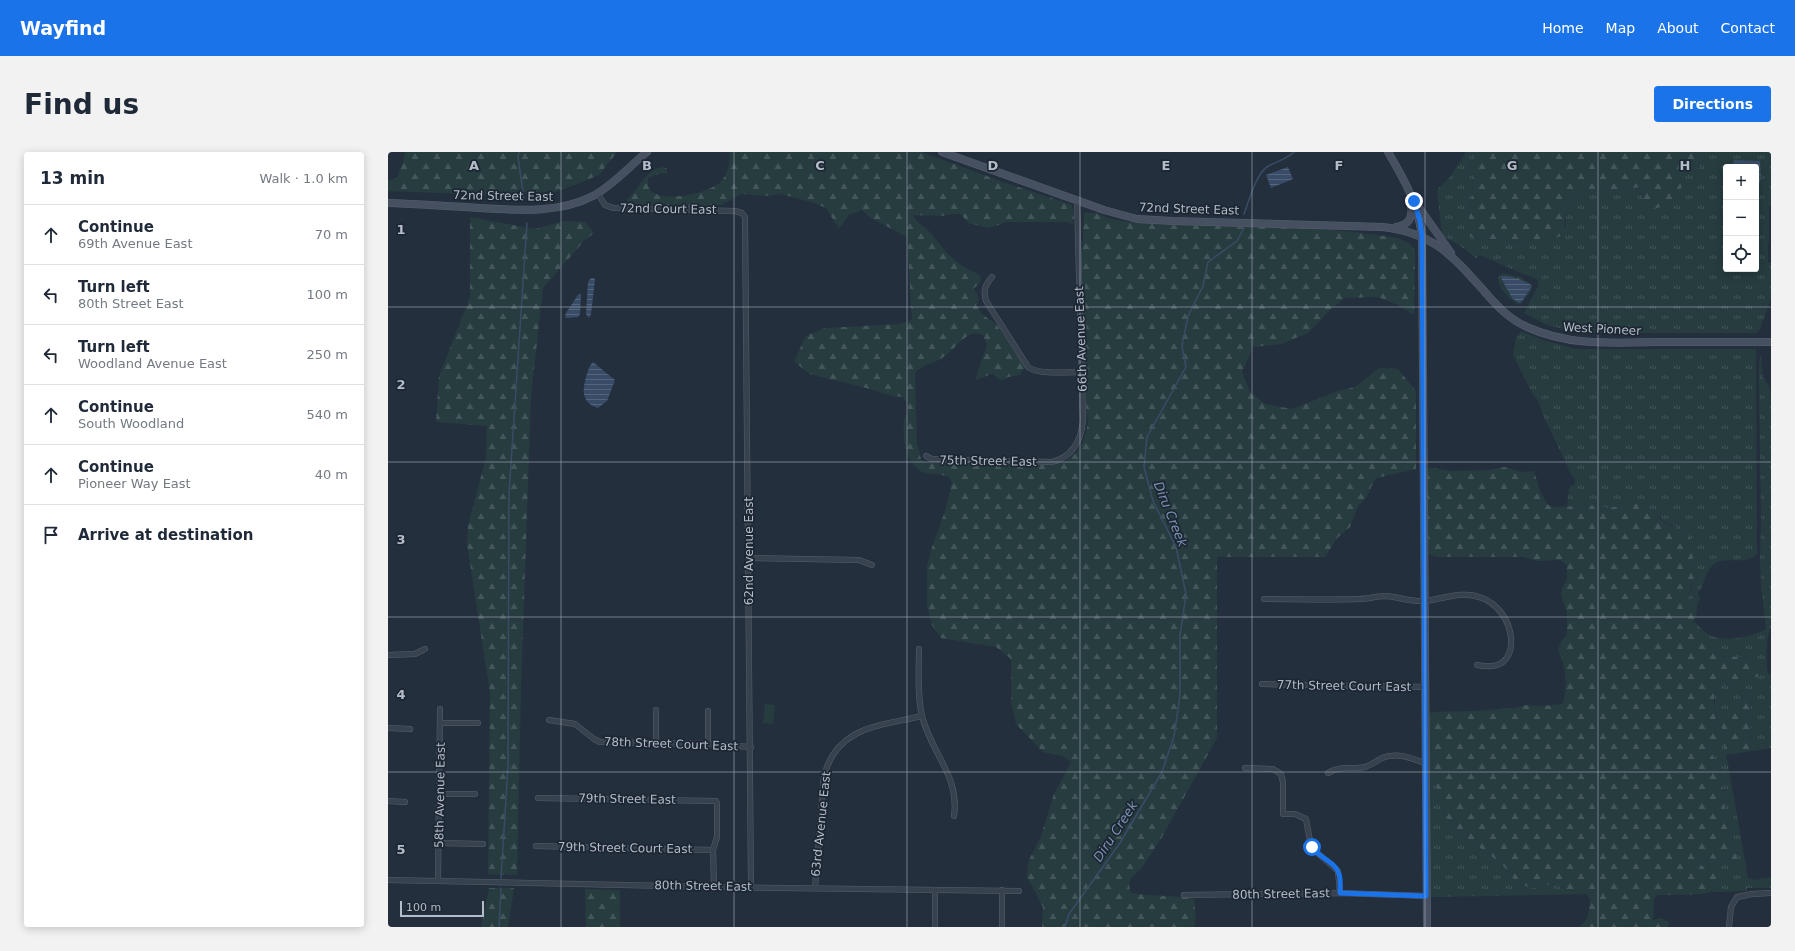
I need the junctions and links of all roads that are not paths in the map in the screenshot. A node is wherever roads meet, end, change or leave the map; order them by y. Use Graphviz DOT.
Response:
graph roads {
  1 [pos="647,152"];
  2 [pos="942,152"];
  3 [pos="1388,152"];
  4 [pos="1409,187"];
  5 [pos="598,194"];
  6 [pos="1077,201"];
  7 [pos="1414,201"];
  8 [pos="388,203"];
  9 [pos="744,214"];
  10 [pos="1382,227"];
  11 [pos="1422,236"];
  12 [pos="1457,261"];
  13 [pos="992,277"];
  14 [pos="1771,342"];
  15 [pos="1082,372"];
  16 [pos="926,456"];
  17 [pos="1052,462"];
  18 [pos="749,558"];
  19 [pos="872,565"];
  20 [pos="1264,599"];
  21 [pos="1425,601"];
  22 [pos="425,649"];
  23 [pos="919,649"];
  24 [pos="388,655"];
  25 [pos="1477,666"];
  26 [pos="1262,684"];
  27 [pos="1425,687"];
  28 [pos="440,709"];
  29 [pos="656,710"];
  30 [pos="708,711"];
  31 [pos="922,716"];
  32 [pos="549,720"];
  33 [pos="441,723"];
  34 [pos="478,723"];
  35 [pos="388,728"];
  36 [pos="410,729"];
  37 [pos="656,742"];
  38 [pos="708,744"];
  39 [pos="751,747"];
  40 [pos="1425,763"];
  41 [pos="1245,768"];
  42 [pos="1328,773"];
  43 [pos="440,794"];
  44 [pos="475,794"];
  45 [pos="538,798"];
  46 [pos="388,801"];
  47 [pos="405,802"];
  48 [pos="954,816"];
  49 [pos="439,843"];
  50 [pos="483,844"];
  51 [pos="536,846"];
  52 [pos="713,850"];
  53 [pos="388,880"];
  54 [pos="438,881"];
  55 [pos="714,887"];
  56 [pos="751,887"];
  57 [pos="815,888"];
  58 [pos="936,890"];
  59 [pos="1002,890"];
  60 [pos="1019,891"];
  61 [pos="1340,893"];
  62 [pos="1771,893"];
  63 [pos="1184,895"];
  64 [pos="1426,896"];
  65 [pos="935,927"];
  66 [pos="1002,927"];
  67 [pos="1427,927"];
  68 [pos="1729,927"];
  1 -- 5 [label="main road, 72nd Street East"];
  2 -- 6 [label="main road, 72nd Street East"];
  3 -- 4 [label="main road"];
  4 -- 7 [label="main road"];
  4 -- 10 [label="main road"];
  5 -- 8 [label="main road, 72nd Street East"];
  5 -- 9 [label="street, 72nd Court East"];
  6 -- 10 [label="main road, 72nd Street East"];
  6 -- 15 [label="street, 66th Avenue East"];
  7 -- 11 [label="main road"];
  7 -- 12 [label="main road"];
  9 -- 18 [label="street, 62nd Avenue East"];
  10 -- 11 [label="main road, 72nd Street East"];
  11 -- 12 [label="main road, West Pioneer"];
  11 -- 21 [label="main road"];
  12 -- 14 [label="main road, West Pioneer"];
  13 -- 15 [label="street"];
  15 -- 17 [label="street, 66th Avenue East"];
  16 -- 17 [label="street, 75th Street East"];
  18 -- 19 [label="street"];
  18 -- 39 [label="street, 62nd Avenue East"];
  20 -- 21 [label="street"];
  21 -- 25 [label="street"];
  21 -- 27 [label="main road"];
  22 -- 24 [label="street"];
  23 -- 31 [label="street"];
  26 -- 27 [label="street, 77th Street Court East"];
  27 -- 40 [label="main road"];
  28 -- 33 [label="street, 58th Avenue East"];
  29 -- 37 [label="street"];
  30 -- 38 [label="street"];
  31 -- 48 [label="street"];
  31 -- 57 [label="street, 63rd Avenue East"];
  32 -- 37 [label="street, 78th Street Court East"];
  33 -- 34 [label="street"];
  33 -- 43 [label="street, 58th Avenue East"];
  35 -- 36 [label="street"];
  37 -- 38 [label="street, 78th Street Court East"];
  38 -- 39 [label="street, 78th Street Court East"];
  39 -- 56 [label="street, 62nd Avenue East"];
  40 -- 42 [label="street"];
  40 -- 64 [label="main road"];
  41 -- 61 [label="street"];
  43 -- 44 [label="street"];
  43 -- 49 [label="street, 58th Avenue East"];
  45 -- 52 [label="street, 79th Street East"];
  46 -- 47 [label="street"];
  49 -- 50 [label="street"];
  49 -- 54 [label="street, 58th Avenue East"];
  51 -- 52 [label="street, 79th Street Court East"];
  52 -- 55 [label="street"];
  53 -- 54 [label="street, 80th Street East"];
  54 -- 55 [label="street, 80th Street East"];
  55 -- 56 [label="street, 80th Street East"];
  56 -- 57 [label="street, 80th Street East"];
  57 -- 58 [label="street, 80th Street East"];
  58 -- 59 [label="street, 80th Street East"];
  58 -- 65 [label="street"];
  59 -- 60 [label="street, 80th Street East"];
  59 -- 66 [label="street"];
  61 -- 63 [label="street, 80th Street East"];
  61 -- 64 [label="street, 80th Street East"];
  62 -- 68 [label="street"];
  64 -- 67 [label="main road"];
}
